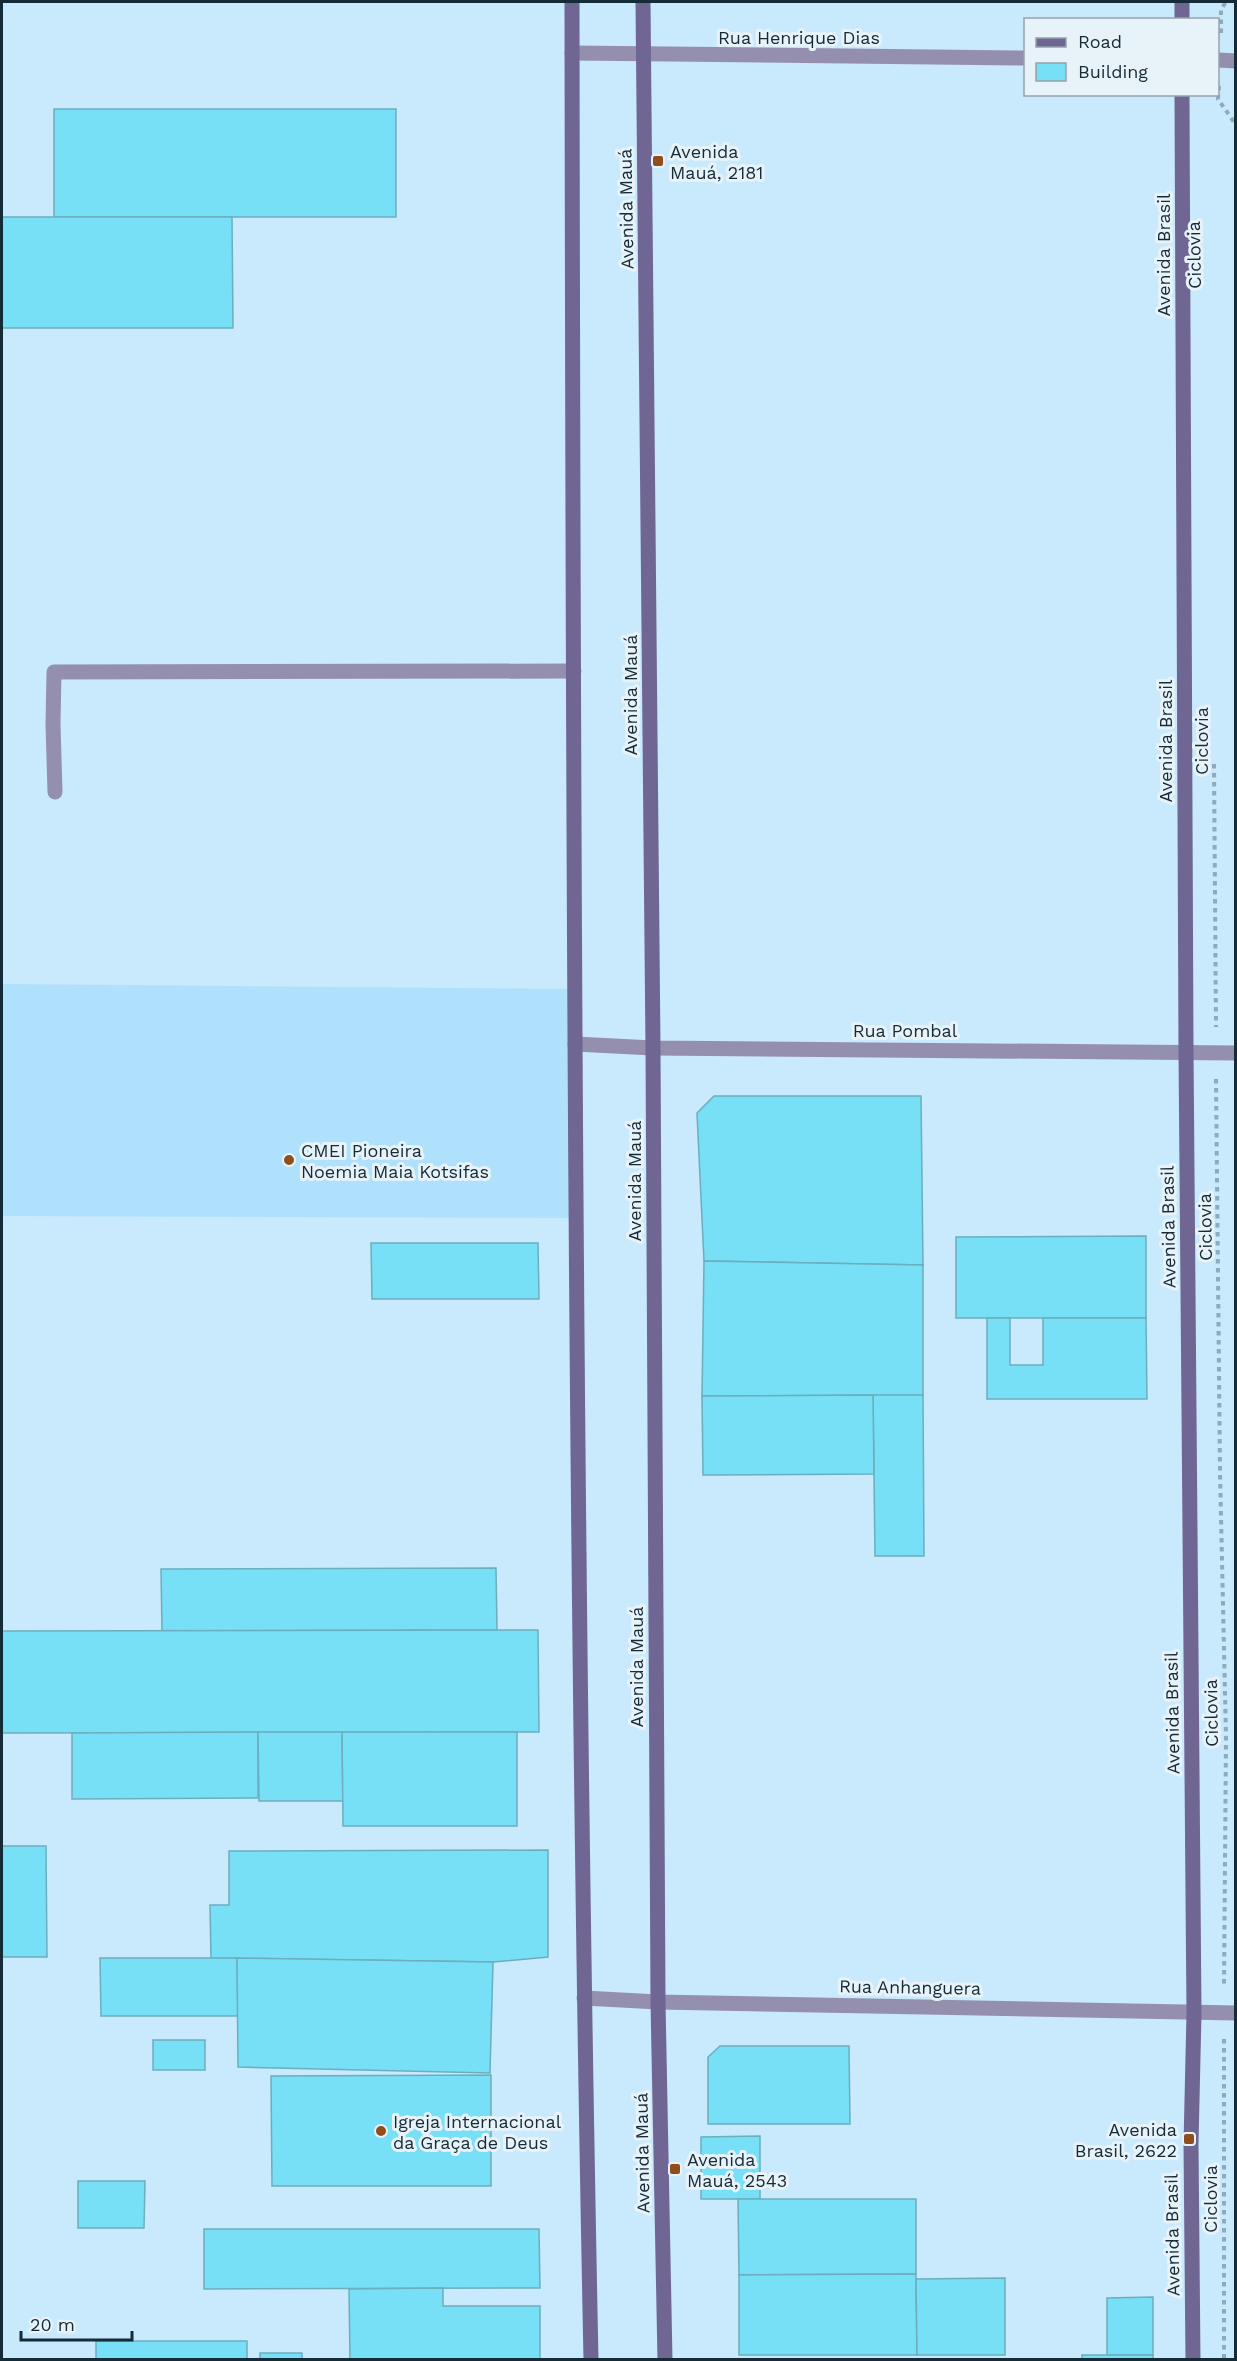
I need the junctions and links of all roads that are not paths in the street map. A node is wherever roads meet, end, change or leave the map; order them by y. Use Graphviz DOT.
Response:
graph roads {
  1 [pos="572,2"];
  2 [pos="643,2"];
  3 [pos="1182,2"];
  4 [pos="1182,18"];
  5 [pos="572,53"];
  6 [pos="643,55"];
  7 [pos="1024,58"];
  8 [pos="1219,60"];
  9 [pos="1236,61"];
  10 [pos="1182,96"];
  11 [pos="574,671"];
  12 [pos="55,792"];
  13 [pos="575,1044"];
  14 [pos="653,1048"];
  15 [pos="1186,1051"];
  16 [pos="1236,1053"];
  17 [pos="584,1998"];
  18 [pos="658,2002"];
  19 [pos="1230,2012"];
  20 [pos="1194,2013"];
  21 [pos="591,2360"];
  22 [pos="665,2360"];
  23 [pos="1193,2360"];
  1 -- 5 [label="main road"];
  2 -- 6 [label="main road, Avenida Mauá"];
  3 -- 4 [label="main road"];
  5 -- 6 [label="street, Rua Henrique Dias"];
  5 -- 11 [label="main road"];
  6 -- 7 [label="street, Rua Henrique Dias"];
  6 -- 14 [label="main road, Avenida Mauá"];
  8 -- 9 [label="street"];
  10 -- 15 [label="main road, Avenida Brasil"];
  11 -- 12 [label="street"];
  11 -- 13 [label="main road"];
  13 -- 14 [label="street, Rua Pombal"];
  13 -- 17 [label="main road"];
  14 -- 15 [label="street, Rua Pombal"];
  14 -- 18 [label="main road, Avenida Mauá"];
  15 -- 16 [label="street, Rua Pombal"];
  15 -- 20 [label="main road, Avenida Brasil"];
  17 -- 18 [label="street, Rua Anhanguera"];
  17 -- 21 [label="main road"];
  18 -- 20 [label="street, Rua Anhanguera"];
  18 -- 22 [label="main road, Avenida Mauá"];
  19 -- 20 [label="street, Rua Anhanguera"];
  20 -- 23 [label="main road, Avenida Brasil"];
}
